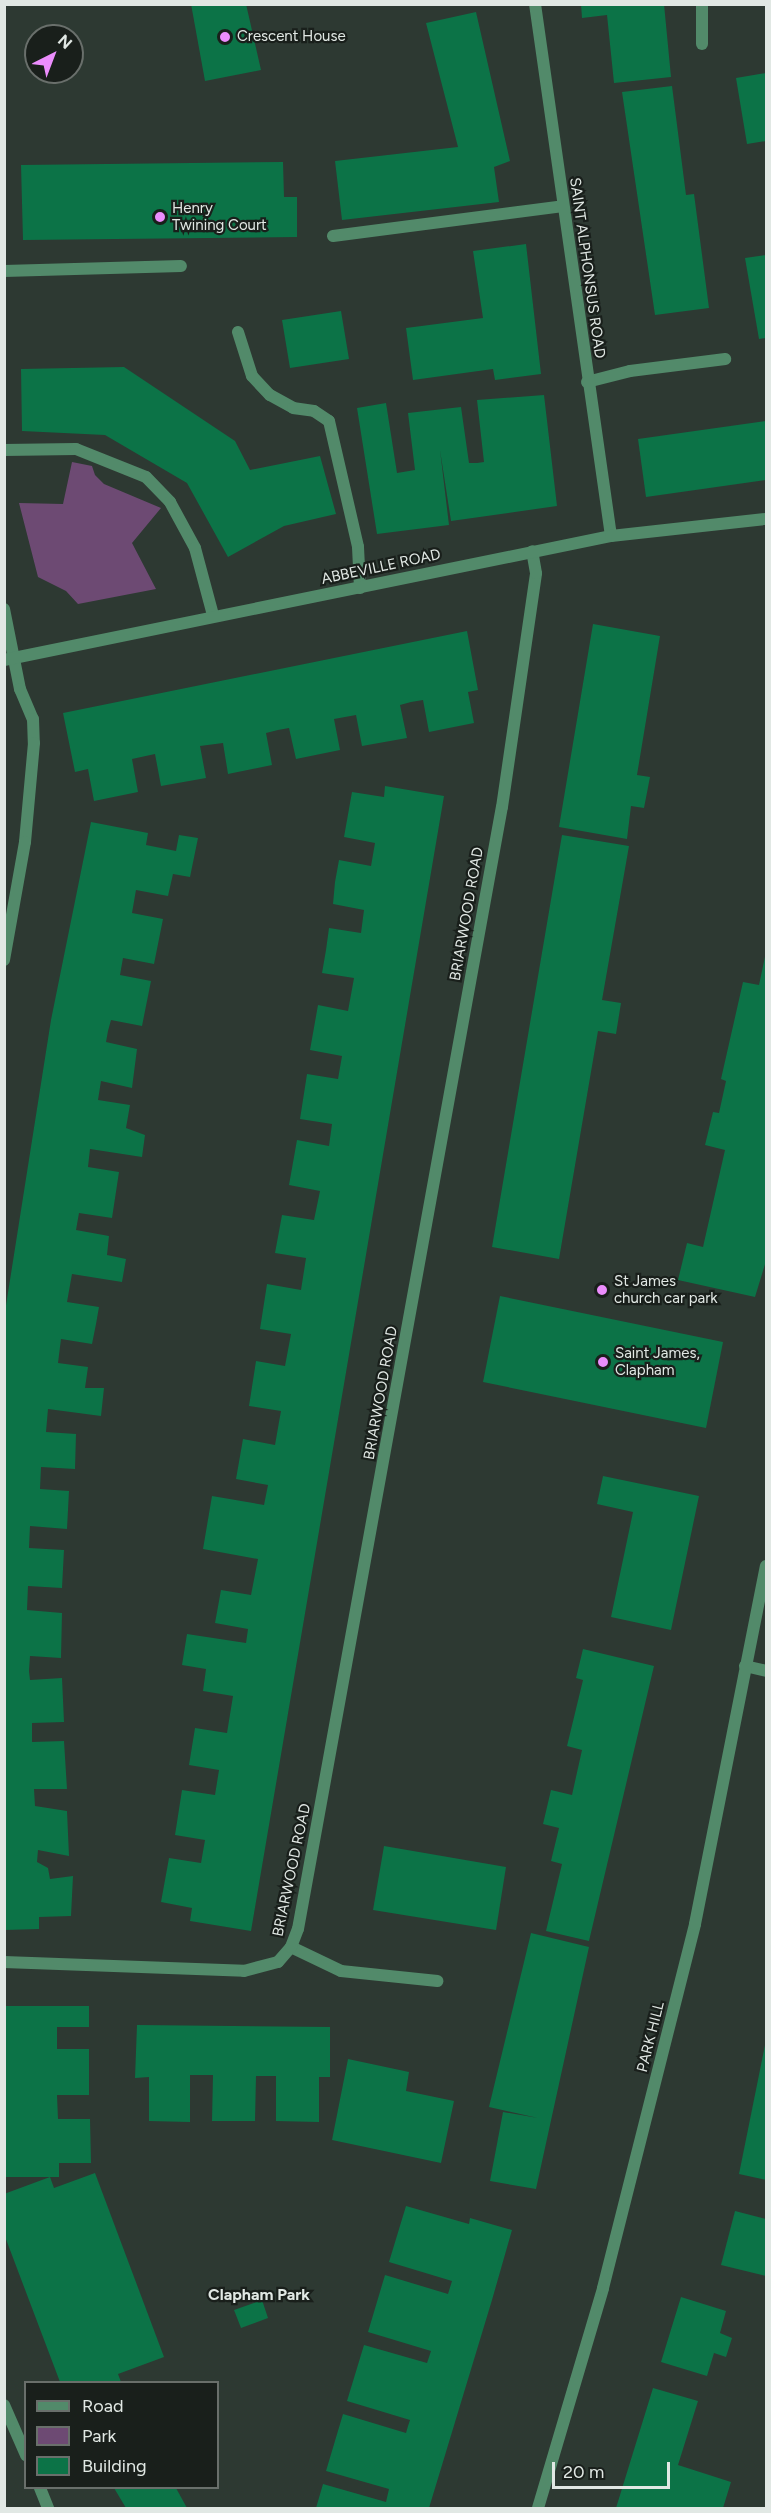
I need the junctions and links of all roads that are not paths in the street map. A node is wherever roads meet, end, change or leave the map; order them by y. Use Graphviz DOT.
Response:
graph roads {
  1 [pos="535,4"];
  2 [pos="702,4"];
  3 [pos="702,44"];
  4 [pos="563,206"];
  5 [pos="333,236"];
  6 [pos="181,266"];
  7 [pos="4,271"];
  8 [pos="238,332"];
  9 [pos="725,360"];
  10 [pos="587,382"];
  11 [pos="4,450"];
  12 [pos="766,519"];
  13 [pos="611,536"];
  14 [pos="532,551"];
  15 [pos="360,588"];
  16 [pos="4,609"];
  17 [pos="213,615"];
  18 [pos="10,659"];
  19 [pos="4,960"];
  20 [pos="766,1566"];
  21 [pos="745,1666"];
  22 [pos="766,1671"];
  23 [pos="291,1947"];
  24 [pos="4,1962"];
  25 [pos="437,1981"];
  26 [pos="4,2405"];
  27 [pos="7,2419"];
  28 [pos="24,2451"];
  29 [pos="40,2489"];
  30 [pos="48,2508"];
  31 [pos="538,2508"];
  1 -- 4 [label="street, SAINT ALPHONSUS ROAD"];
  2 -- 3 [label="street"];
  4 -- 5 [label="street"];
  4 -- 10 [label="street, SAINT ALPHONSUS ROAD"];
  6 -- 7 [label="street"];
  8 -- 15 [label="street"];
  9 -- 10 [label="street"];
  10 -- 13 [label="street, SAINT ALPHONSUS ROAD"];
  11 -- 17 [label="street"];
  12 -- 13 [label="street, ABBEVILLE ROAD"];
  13 -- 14 [label="street, ABBEVILLE ROAD"];
  14 -- 15 [label="street, ABBEVILLE ROAD"];
  14 -- 23 [label="street, BRIARWOOD ROAD"];
  15 -- 17 [label="street, ABBEVILLE ROAD"];
  16 -- 18 [label="street"];
  17 -- 18 [label="street, ABBEVILLE ROAD"];
  18 -- 19 [label="street"];
  20 -- 21 [label="street, PARK HILL"];
  21 -- 22 [label="street"];
  21 -- 31 [label="street, PARK HILL"];
  23 -- 24 [label="street, BRIARWOOD ROAD"];
  23 -- 25 [label="street"];
  26 -- 27 [label="street"];
  27 -- 28 [label="street"];
  29 -- 30 [label="street"];
}
